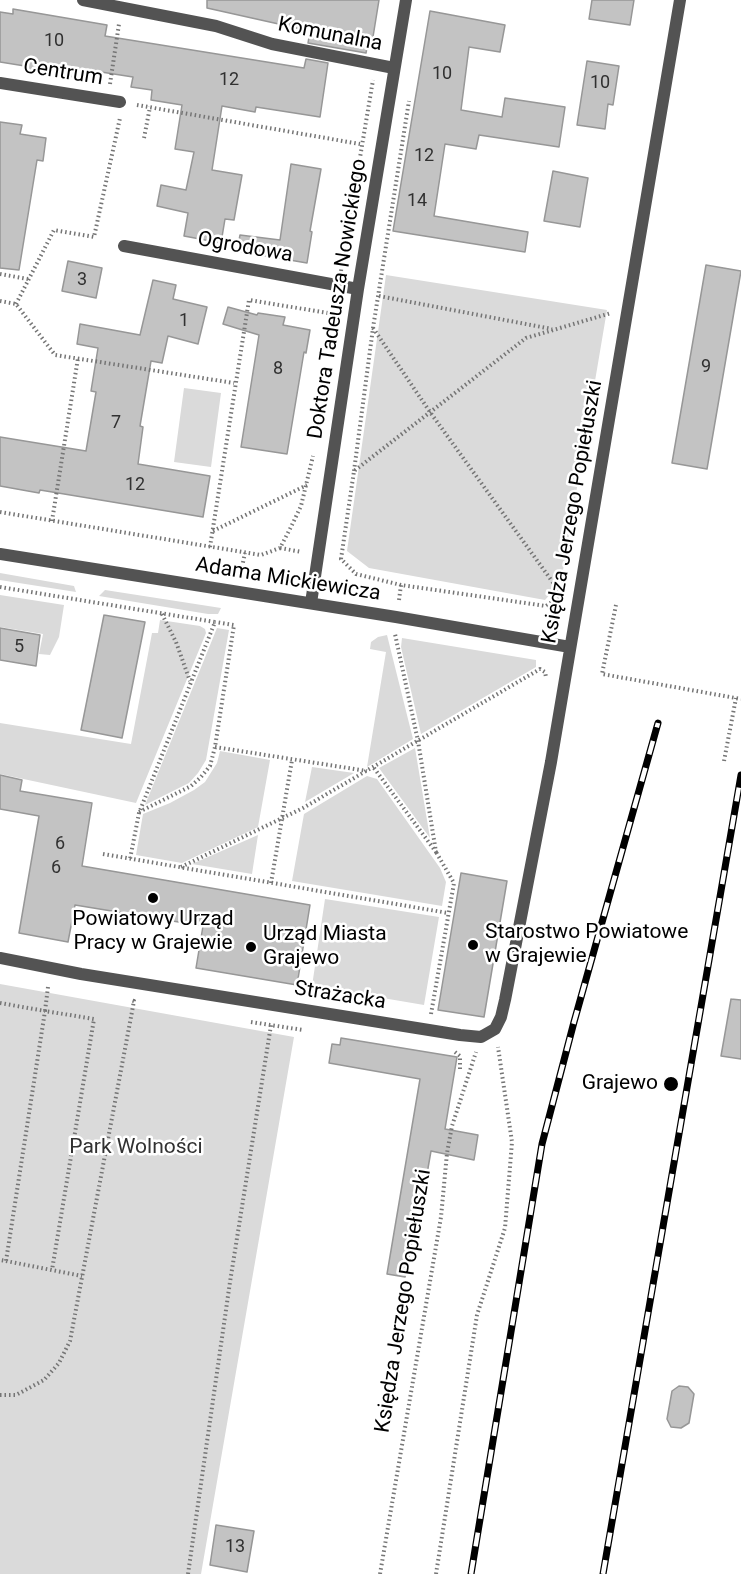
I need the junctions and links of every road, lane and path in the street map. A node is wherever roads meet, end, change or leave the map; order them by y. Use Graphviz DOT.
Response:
graph roads {
  1 [pos="83,0"];
  2 [pos="406,0"];
  3 [pos="680,0"];
  4 [pos="121,7"];
  5 [pos="394,68"];
  6 [pos="0,83"];
  7 [pos="410,95"];
  8 [pos="117,102"];
  9 [pos="150,107"];
  10 [pos="144,138"];
  11 [pos="360,144"];
  12 [pos="124,246"];
  13 [pos="0,274"];
  14 [pos="28,279"];
  15 [pos="358,289"];
  16 [pos="379,296"];
  17 [pos="0,302"];
  18 [pos="16,304"];
  19 [pos="334,314"];
  20 [pos="609,325"];
  21 [pos="373,328"];
  22 [pos="555,330"];
  23 [pos="78,358"];
  24 [pos="234,383"];
  25 [pos="430,412"];
  26 [pos="354,471"];
  27 [pos="308,484"];
  28 [pos="0,512"];
  29 [pos="52,521"];
  30 [pos="213,531"];
  31 [pos="210,547"];
  32 [pos="302,552"];
  33 [pos="245,553"];
  34 [pos="0,554"];
  35 [pos="242,567"];
  36 [pos="564,584"];
  37 [pos="401,585"];
  38 [pos="0,587"];
  39 [pos="562,595"];
  40 [pos="311,603"];
  41 [pos="616,606"];
  42 [pos="162,613"];
  43 [pos="396,617"];
  44 [pos="215,622"];
  45 [pos="570,647"];
  46 [pos="547,680"];
  47 [pos="191,682"];
  48 [pos="739,699"];
  49 [pos="418,741"];
  50 [pos="215,747"];
  51 [pos="292,760"];
  52 [pos="724,761"];
  53 [pos="374,768"];
  54 [pos="367,771"];
  55 [pos="138,813"];
  56 [pos="282,819"];
  57 [pos="436,852"];
  58 [pos="103,854"];
  59 [pos="130,859"];
  60 [pos="181,867"];
  61 [pos="271,883"];
  62 [pos="448,913"];
  63 [pos="0,958"];
  64 [pos="38,985"];
  65 [pos="48,987"];
  66 [pos="59,988"];
  67 [pos="123,999"];
  68 [pos="0,1003"];
  69 [pos="45,1011"];
  70 [pos="442,1016"];
  71 [pos="271,1025"];
  72 [pos="495,1029"];
  73 [pos="481,1037"];
  74 [pos="0,1260"];
  75 [pos="6,1261"];
  76 [pos="52,1270"];
  77 [pos="82,1276"];
  78 [pos="0,1395"];
  79 [pos="188,1574"];
  80 [pos="380,1574"];
  81 [pos="436,1574"];
  1 -- 4 [label="street, Komunalna"];
  2 -- 5 [label="street, Doktora Tadeusza Nowickiego"];
  3 -- 45 [label="street, Księdza Jerzego Popiełuszki"];
  4 -- 5 [label="street, Komunalna"];
  4 -- 8 [label="path"];
  5 -- 15 [label="street, Doktora Tadeusza Nowickiego"];
  6 -- 8 [label="street, Centrum"];
  7 -- 16 [label="path"];
  8 -- 9 [label="path"];
  8 -- 14 [label="path"];
  9 -- 10 [label="path"];
  9 -- 11 [label="path"];
  12 -- 15 [label="street, Ogrodowa"];
  13 -- 14 [label="path"];
  14 -- 18 [label="path"];
  15 -- 40 [label="street, Doktora Tadeusza Nowickiego"];
  16 -- 21 [label="path"];
  16 -- 22 [label="path"];
  17 -- 18 [label="path"];
  18 -- 23 [label="path"];
  19 -- 24 [label="path"];
  20 -- 22 [label="path"];
  21 -- 25 [label="path"];
  21 -- 26 [label="path"];
  22 -- 25 [label="path"];
  23 -- 24 [label="path"];
  23 -- 29 [label="path"];
  24 -- 30 [label="path"];
  25 -- 26 [label="path"];
  25 -- 39 [label="path"];
  26 -- 37 [label="path"];
  27 -- 30 [label="path"];
  28 -- 29 [label="path"];
  29 -- 31 [label="path"];
  30 -- 31 [label="path"];
  31 -- 33 [label="path"];
  32 -- 33 [label="path"];
  33 -- 35 [label="path"];
  34 -- 40 [label="street, Adama Mickiewicza"];
  36 -- 39 [label="path"];
  37 -- 39 [label="path"];
  37 -- 43 [label="path"];
  38 -- 42 [label="path"];
  40 -- 43 [label="street, Adama Mickiewicza"];
  41 -- 48 [label="path"];
  42 -- 44 [label="path"];
  42 -- 47 [label="path"];
  43 -- 45 [label="street, Adama Mickiewicza"];
  43 -- 49 [label="path"];
  44 -- 47 [label="path"];
  44 -- 50 [label="path"];
  45 -- 72 [label="street, Księdza Jerzego Popiełuszki"];
  46 -- 49 [label="path"];
  47 -- 55 [label="path"];
  48 -- 52 [label="path"];
  49 -- 53 [label="path"];
  49 -- 57 [label="path"];
  50 -- 51 [label="path"];
  50 -- 55 [label="path"];
  51 -- 54 [label="path"];
  51 -- 56 [label="path"];
  53 -- 54 [label="path"];
  53 -- 57 [label="path"];
  54 -- 56 [label="path"];
  55 -- 59 [label="path"];
  56 -- 60 [label="path"];
  56 -- 61 [label="path"];
  57 -- 62 [label="path"];
  58 -- 59 [label="path"];
  59 -- 60 [label="path"];
  60 -- 61 [label="path"];
  61 -- 62 [label="path"];
  62 -- 70 [label="path"];
  63 -- 73 [label="street, Strażacka"];
  64 -- 65 [label="path"];
  65 -- 66 [label="path"];
  65 -- 69 [label="path"];
  67 -- 77 [label="path"];
  68 -- 69 [label="path"];
  69 -- 75 [label="path"];
  69 -- 76 [label="path"];
  71 -- 79 [label="path"];
  72 -- 73 [label="street"];
  72 -- 81 [label="path"];
  73 -- 80 [label="path, Księdza Jerzego Popiełuszki"];
  74 -- 75 [label="path"];
  75 -- 76 [label="path"];
  76 -- 77 [label="path"];
  77 -- 78 [label="path"];
}
